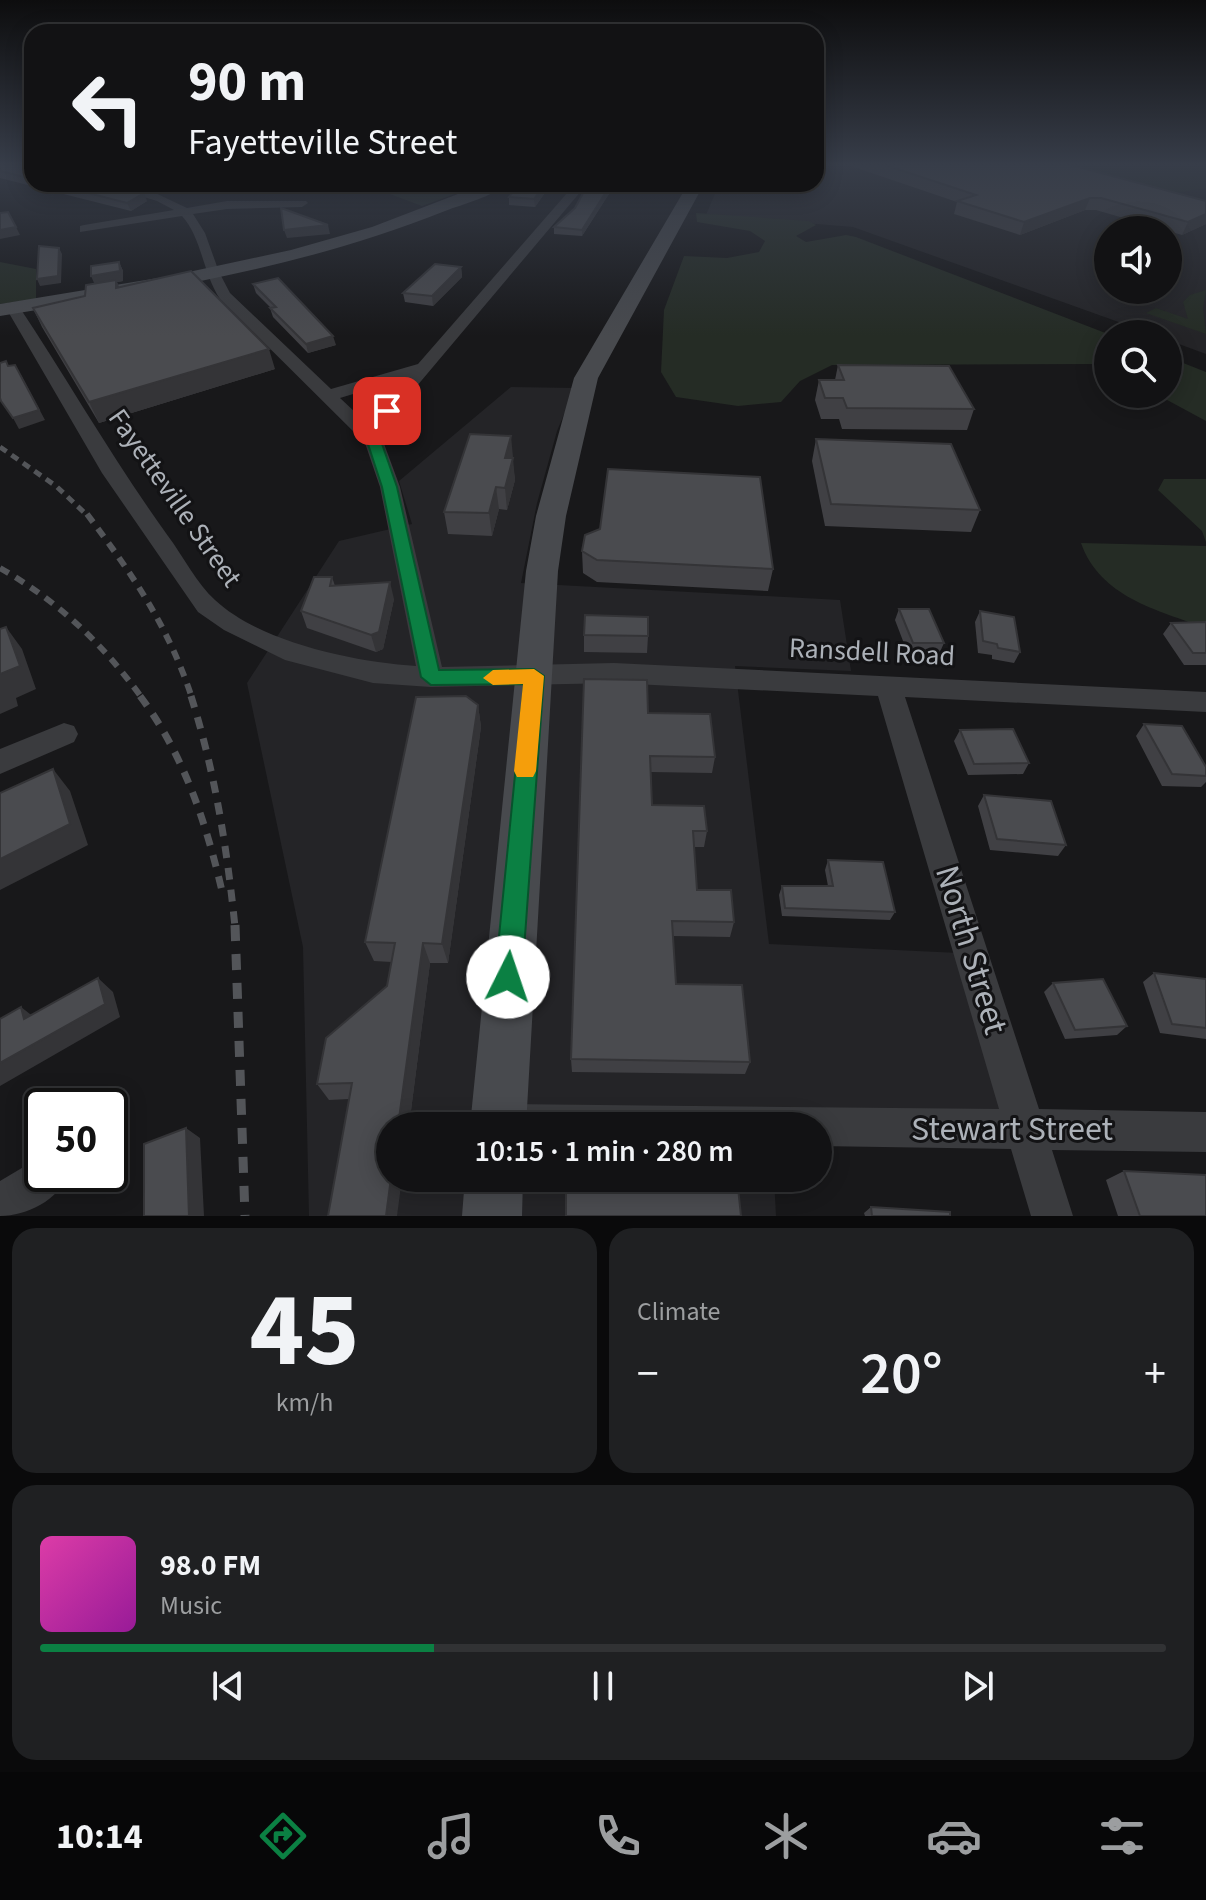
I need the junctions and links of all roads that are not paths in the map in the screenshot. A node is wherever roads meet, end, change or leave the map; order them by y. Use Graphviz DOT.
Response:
graph roads {
  1 [pos="125,222"];
  2 [pos="192,222"];
  3 [pos="395,222"];
  4 [pos="549,222"];
  5 [pos="675,222"];
  6 [pos="84,229"];
  7 [pos="209,274"];
  8 [pos="6,309"];
  9 [pos="423,368"];
  10 [pos="327,396"];
  11 [pos="374,441"];
  12 [pos="534,676"];
  13 [pos="431,677"];
  14 [pos="888,684"];
  15 [pos="1206,702"];
  16 [pos="64,734"];
  17 [pos="0,762"];
  18 [pos="499,1112"];
  19 [pos="832,1126"];
  20 [pos="1026,1127"];
  21 [pos="1206,1132"];
  22 [pos="24,1190"];
  23 [pos="494,1192"];
  24 [pos="0,1205"];
  25 [pos="492,1216"];
  26 [pos="1052,1216"];
  1 -- 6 [label="street"];
  2 -- 7 [label="street"];
  3 -- 7 [label="main road"];
  4 -- 9 [label="street"];
  5 -- 12 [label="main road"];
  7 -- 8 [label="main road"];
  7 -- 10 [label="street"];
  8 -- 13 [label="street, Fayetteville Street"];
  9 -- 10 [label="street"];
  9 -- 11 [label="street"];
  10 -- 11 [label="street"];
  11 -- 13 [label="street"];
  12 -- 13 [label="street, Fayetteville Street"];
  12 -- 14 [label="street, Ransdell Road"];
  12 -- 18 [label="main road"];
  14 -- 15 [label="street, Ransdell Road"];
  14 -- 20 [label="street, North Street"];
  16 -- 17 [label="street"];
  19 -- 20 [label="street, Stewart Street"];
  20 -- 21 [label="street, Stewart Street"];
  20 -- 26 [label="street, North Street"];
  22 -- 24 [label="street"];
  23 -- 25 [label="main road"];
}
